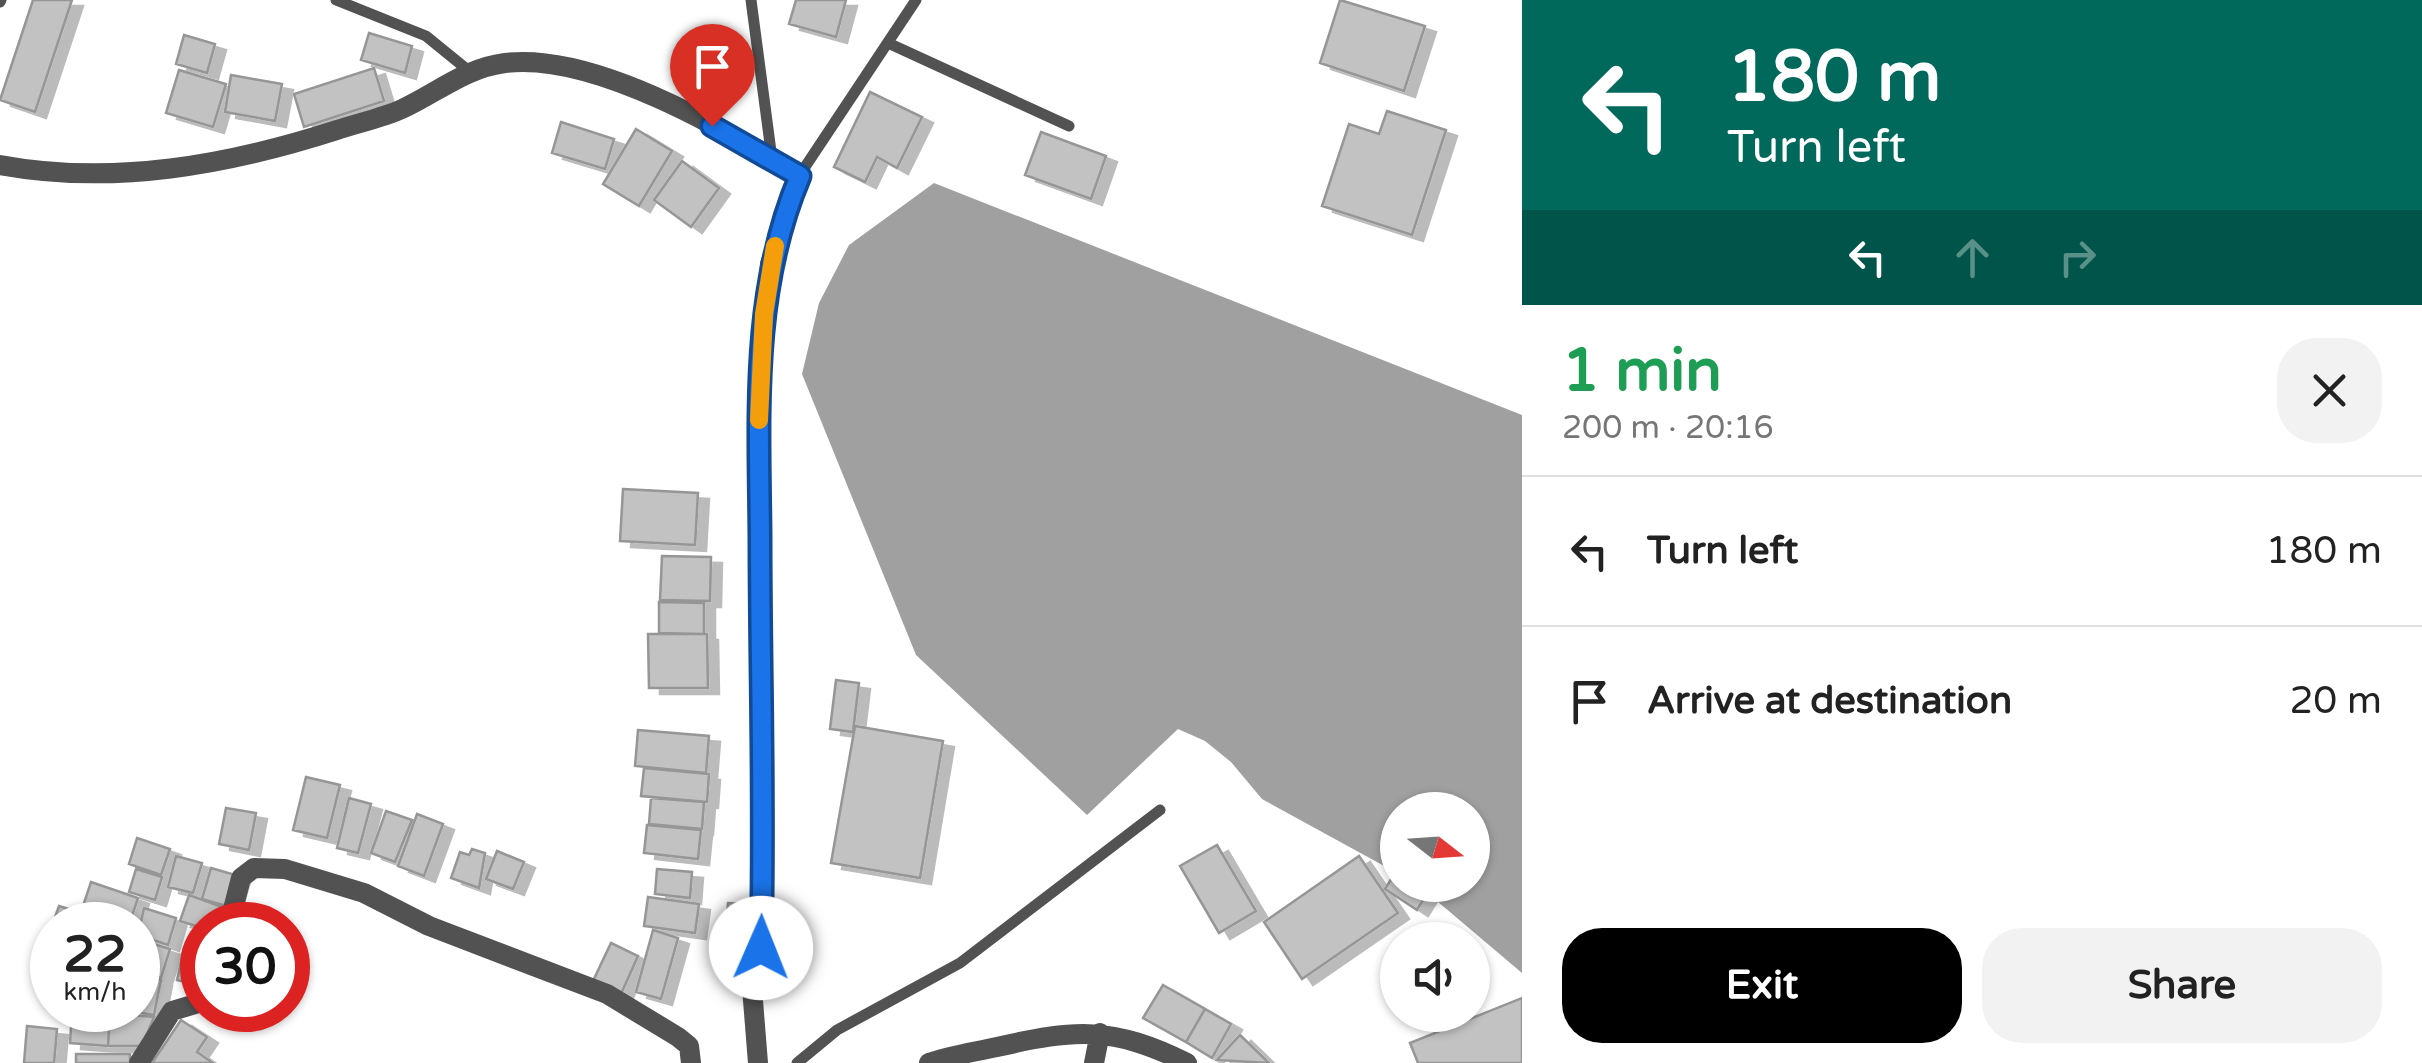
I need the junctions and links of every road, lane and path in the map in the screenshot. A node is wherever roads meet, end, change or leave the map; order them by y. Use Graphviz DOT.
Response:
graph roads {
  1 [pos="336,0"];
  2 [pos="751,0"];
  3 [pos="916,0"];
  4 [pos="888,43"];
  5 [pos="469,71"];
  6 [pos="1069,126"];
  7 [pos="772,159"];
  8 [pos="0,165"];
  9 [pos="800,176"];
  10 [pos="1160,810"];
  11 [pos="236,902"];
  12 [pos="180,1009"];
  13 [pos="1100,1033"];
  14 [pos="933,1062"];
  15 [pos="139,1063"];
  16 [pos="691,1063"];
  17 [pos="758,1063"];
  18 [pos="797,1063"];
  19 [pos="1094,1063"];
  20 [pos="1187,1063"];
  1 -- 5 [label="lane"];
  2 -- 7 [label="lane"];
  3 -- 4 [label="lane"];
  4 -- 6 [label="lane"];
  4 -- 9 [label="lane"];
  5 -- 7 [label="street"];
  5 -- 8 [label="street"];
  7 -- 9 [label="street"];
  9 -- 17 [label="street"];
  10 -- 18 [label="lane"];
  11 -- 16 [label="street"];
  12 -- 15 [label="street"];
  13 -- 14 [label="street"];
  13 -- 19 [label="street"];
  13 -- 20 [label="street"];
}
